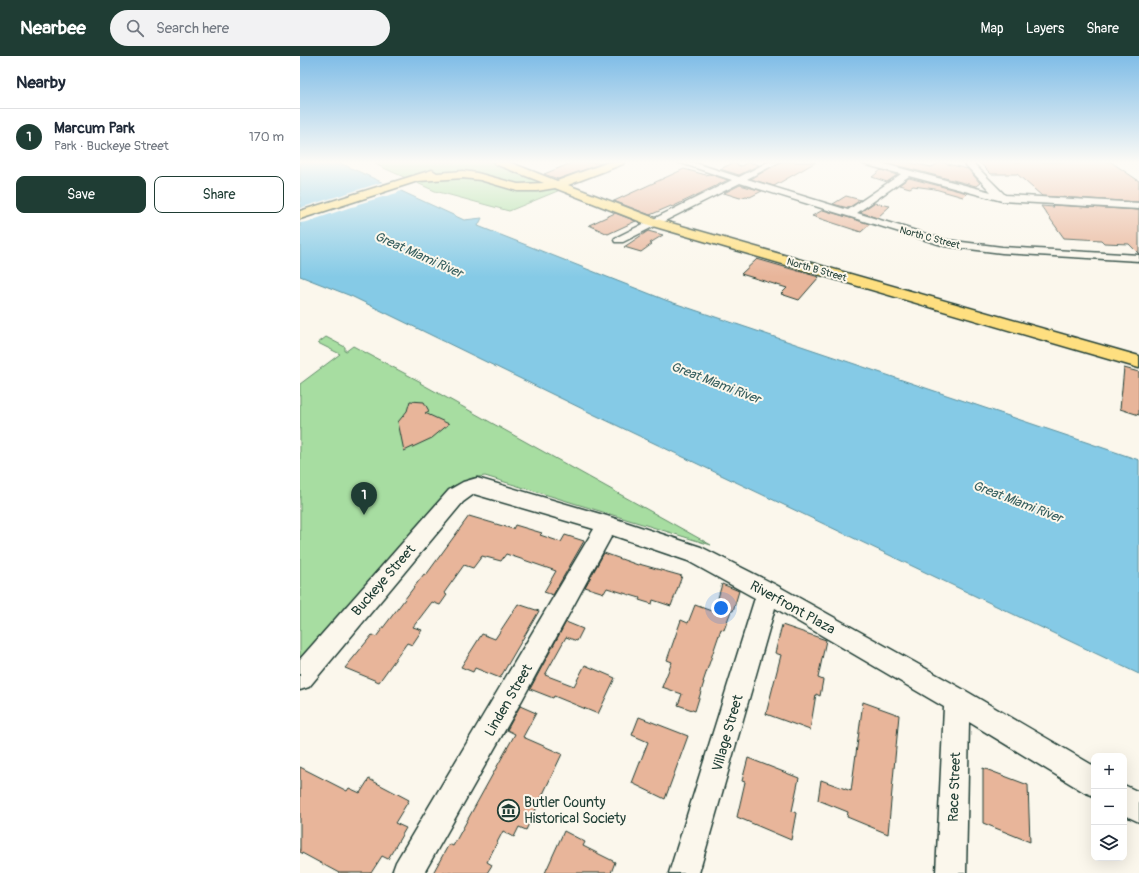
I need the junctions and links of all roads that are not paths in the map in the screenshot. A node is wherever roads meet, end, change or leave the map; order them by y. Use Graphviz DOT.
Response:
graph roads {
  1 [pos="348,200"];
  2 [pos="597,200"];
  3 [pos="697,200"];
  4 [pos="803,200"];
  5 [pos="868,200"];
  6 [pos="1038,200"];
  7 [pos="1139,206"];
  8 [pos="848,214"];
  9 [pos="300,215"];
  10 [pos="653,222"];
  11 [pos="619,240"];
  12 [pos="1139,258"];
  13 [pos="1139,362"];
  14 [pos="470,487"];
  15 [pos="607,525"];
  16 [pos="768,592"];
  17 [pos="300,678"];
  18 [pos="957,700"];
  19 [pos="1091,780"];
  20 [pos="1127,801"];
  21 [pos="1139,808"];
  22 [pos="407,873"];
  23 [pos="684,873"];
  24 [pos="951,873"];
  1 -- 9 [label="main road"];
  2 -- 10 [label="main road, North B Street"];
  3 -- 10 [label="street"];
  4 -- 8 [label="street, North C Street"];
  5 -- 8 [label="street"];
  6 -- 7 [label="street"];
  8 -- 12 [label="street, North C Street"];
  10 -- 11 [label="street"];
  10 -- 13 [label="main road, North B Street"];
  14 -- 15 [label="street, Riverfront Plaza"];
  14 -- 17 [label="street, Buckeye Street"];
  15 -- 16 [label="street, Riverfront Plaza"];
  15 -- 22 [label="street, Linden Street"];
  16 -- 18 [label="street, Riverfront Plaza"];
  16 -- 23 [label="street, Village Street"];
  18 -- 19 [label="street, Riverfront Plaza"];
  18 -- 24 [label="street, Race Street"];
  20 -- 21 [label="street"];
}
